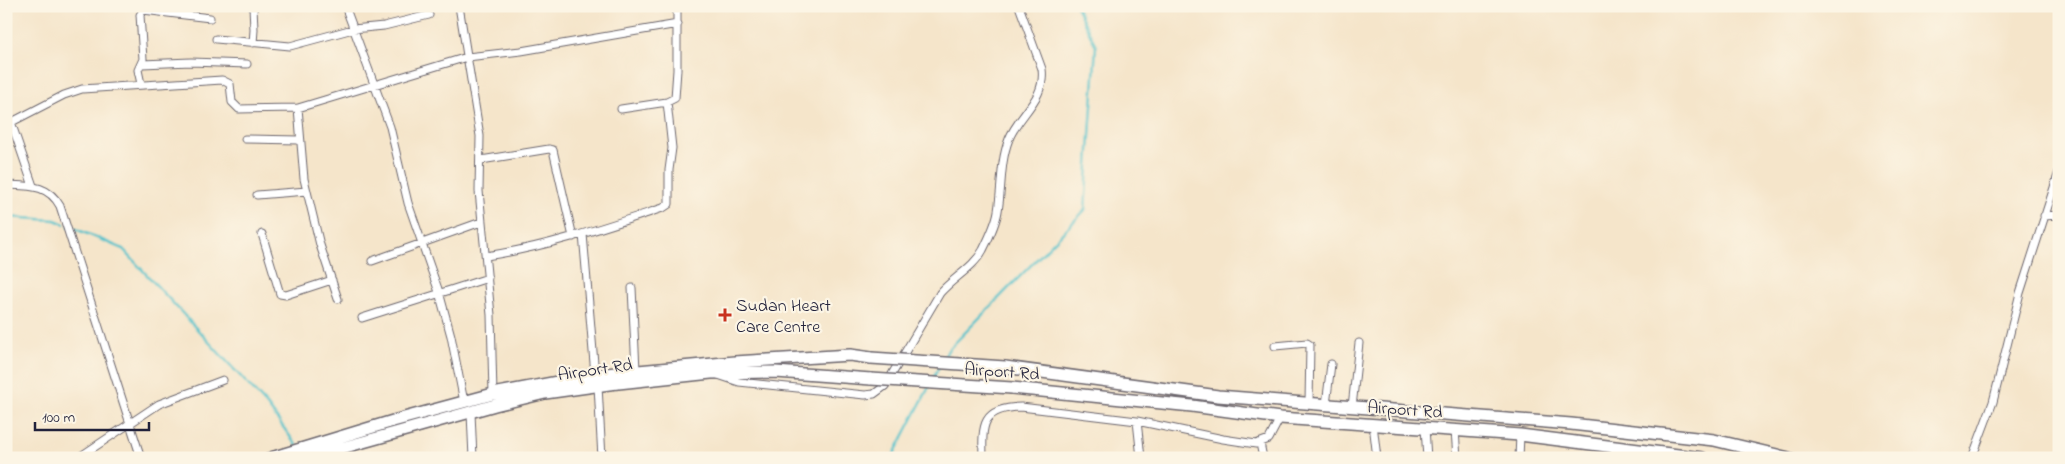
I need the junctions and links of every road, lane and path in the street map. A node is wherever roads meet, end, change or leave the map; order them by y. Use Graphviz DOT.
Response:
graph roads {
  1 [pos="253,6"];
  2 [pos="346,6"];
  3 [pos="459,6"];
  4 [pos="677,6"];
  5 [pos="1018,6"];
  6 [pos="429,15"];
  7 [pos="210,18"];
  8 [pos="678,24"];
  9 [pos="353,29"];
  10 [pos="216,39"];
  11 [pos="253,43"];
  12 [pos="467,57"];
  13 [pos="142,64"];
  14 [pos="247,64"];
  15 [pos="140,84"];
  16 [pos="374,85"];
  17 [pos="667,102"];
  18 [pos="298,108"];
  19 [pos="621,109"];
  20 [pos="9,123"];
  21 [pos="245,139"];
  22 [pos="299,140"];
  23 [pos="481,160"];
  24 [pos="2059,172"];
  25 [pos="6,185"];
  26 [pos="33,186"];
  27 [pos="307,190"];
  28 [pos="257,195"];
  29 [pos="2059,215"];
  30 [pos="2044,216"];
  31 [pos="481,222"];
  32 [pos="262,234"];
  33 [pos="583,234"];
  34 [pos="573,237"];
  35 [pos="423,244"];
  36 [pos="486,256"];
  37 [pos="372,261"];
  38 [pos="488,278"];
  39 [pos="332,280"];
  40 [pos="632,288"];
  41 [pos="439,292"];
  42 [pos="338,299"];
  43 [pos="362,318"];
  44 [pos="1359,343"];
  45 [pos="1276,346"];
  46 [pos="1331,364"];
  47 [pos="636,370"];
  48 [pos="713,372"];
  49 [pos="223,380"];
  50 [pos="596,380"];
  51 [pos="493,394"];
  52 [pos="464,402"];
  53 [pos="1309,404"];
  54 [pos="1326,405"];
  55 [pos="1352,407"];
  56 [pos="471,412"];
  57 [pos="1280,418"];
  58 [pos="1137,421"];
  59 [pos="131,422"];
  60 [pos="1373,424"];
  61 [pos="1426,428"];
  62 [pos="1455,430"];
  63 [pos="1520,435"];
  64 [pos="1260,443"];
  65 [pos="333,445"];
  66 [pos="273,457"];
  67 [pos="1688,457"];
  68 [pos="78,458"];
  69 [pos="141,458"];
  70 [pos="306,458"];
  71 [pos="473,458"];
  72 [pos="602,458"];
  73 [pos="983,458"];
  74 [pos="1141,458"];
  75 [pos="1263,458"];
  76 [pos="1377,458"];
  77 [pos="1427,458"];
  78 [pos="1456,458"];
  79 [pos="1519,458"];
  80 [pos="1702,458"];
  81 [pos="1788,458"];
  82 [pos="1972,458"];
  1 -- 11 [label="street"];
  2 -- 9 [label="street"];
  3 -- 12 [label="street"];
  4 -- 8 [label="street"];
  5 -- 48 [label="street"];
  6 -- 9 [label="street"];
  7 -- 13 [label="street"];
  8 -- 12 [label="street"];
  8 -- 17 [label="street"];
  9 -- 11 [label="street"];
  9 -- 16 [label="street"];
  10 -- 11 [label="street"];
  12 -- 16 [label="street"];
  12 -- 23 [label="street"];
  13 -- 14 [label="street"];
  13 -- 15 [label="street"];
  15 -- 18 [label="street"];
  15 -- 20 [label="street"];
  16 -- 18 [label="street"];
  16 -- 35 [label="street"];
  17 -- 19 [label="street"];
  17 -- 33 [label="street"];
  18 -- 22 [label="street"];
  20 -- 26 [label="street"];
  21 -- 22 [label="street"];
  22 -- 27 [label="street"];
  23 -- 31 [label="street"];
  23 -- 34 [label="street"];
  24 -- 30 [label="street"];
  25 -- 26 [label="street"];
  26 -- 59 [label="street"];
  27 -- 28 [label="street"];
  27 -- 39 [label="street"];
  29 -- 30 [label="street"];
  30 -- 82 [label="street"];
  31 -- 35 [label="street"];
  31 -- 36 [label="street"];
  32 -- 39 [label="street"];
  33 -- 34 [label="street"];
  33 -- 50 [label="street"];
  34 -- 36 [label="street"];
  35 -- 37 [label="street"];
  35 -- 41 [label="street"];
  36 -- 38 [label="street"];
  38 -- 41 [label="street"];
  38 -- 51 [label="street"];
  39 -- 42 [label="street"];
  40 -- 47 [label="street"];
  41 -- 43 [label="street"];
  41 -- 52 [label="street"];
  44 -- 55 [label="street"];
  45 -- 53 [label="street"];
  46 -- 54 [label="street"];
  47 -- 50 [label="main road"];
  47 -- 53 [label="main road, bridge"];
  48 -- 50 [label="main road, Airport Rd"];
  48 -- 57 [label="main road, Airport Rd, bridge"];
  49 -- 59 [label="street"];
  50 -- 51 [label="main road"];
  50 -- 56 [label="main road, Airport Rd"];
  50 -- 72 [label="street"];
  51 -- 52 [label="main road"];
  52 -- 65 [label="main road"];
  53 -- 54 [label="main road"];
  54 -- 55 [label="main road"];
  55 -- 81 [label="main road"];
  56 -- 65 [label="main road, Airport Rd"];
  56 -- 71 [label="street"];
  57 -- 60 [label="main road, Airport Rd"];
  57 -- 64 [label="street"];
  58 -- 64 [label="street"];
  58 -- 73 [label="street"];
  58 -- 74 [label="street"];
  59 -- 68 [label="street"];
  59 -- 69 [label="street"];
  60 -- 61 [label="main road, Airport Rd"];
  60 -- 76 [label="street"];
  61 -- 62 [label="main road, Airport Rd"];
  61 -- 77 [label="street"];
  62 -- 63 [label="main road, Airport Rd"];
  62 -- 78 [label="street"];
  63 -- 67 [label="main road, Airport Rd"];
  63 -- 79 [label="street"];
  64 -- 75 [label="street"];
  65 -- 66 [label="main road"];
  65 -- 70 [label="main road, Airport Rd"];
  67 -- 80 [label="main road, Airport Rd"];
}
